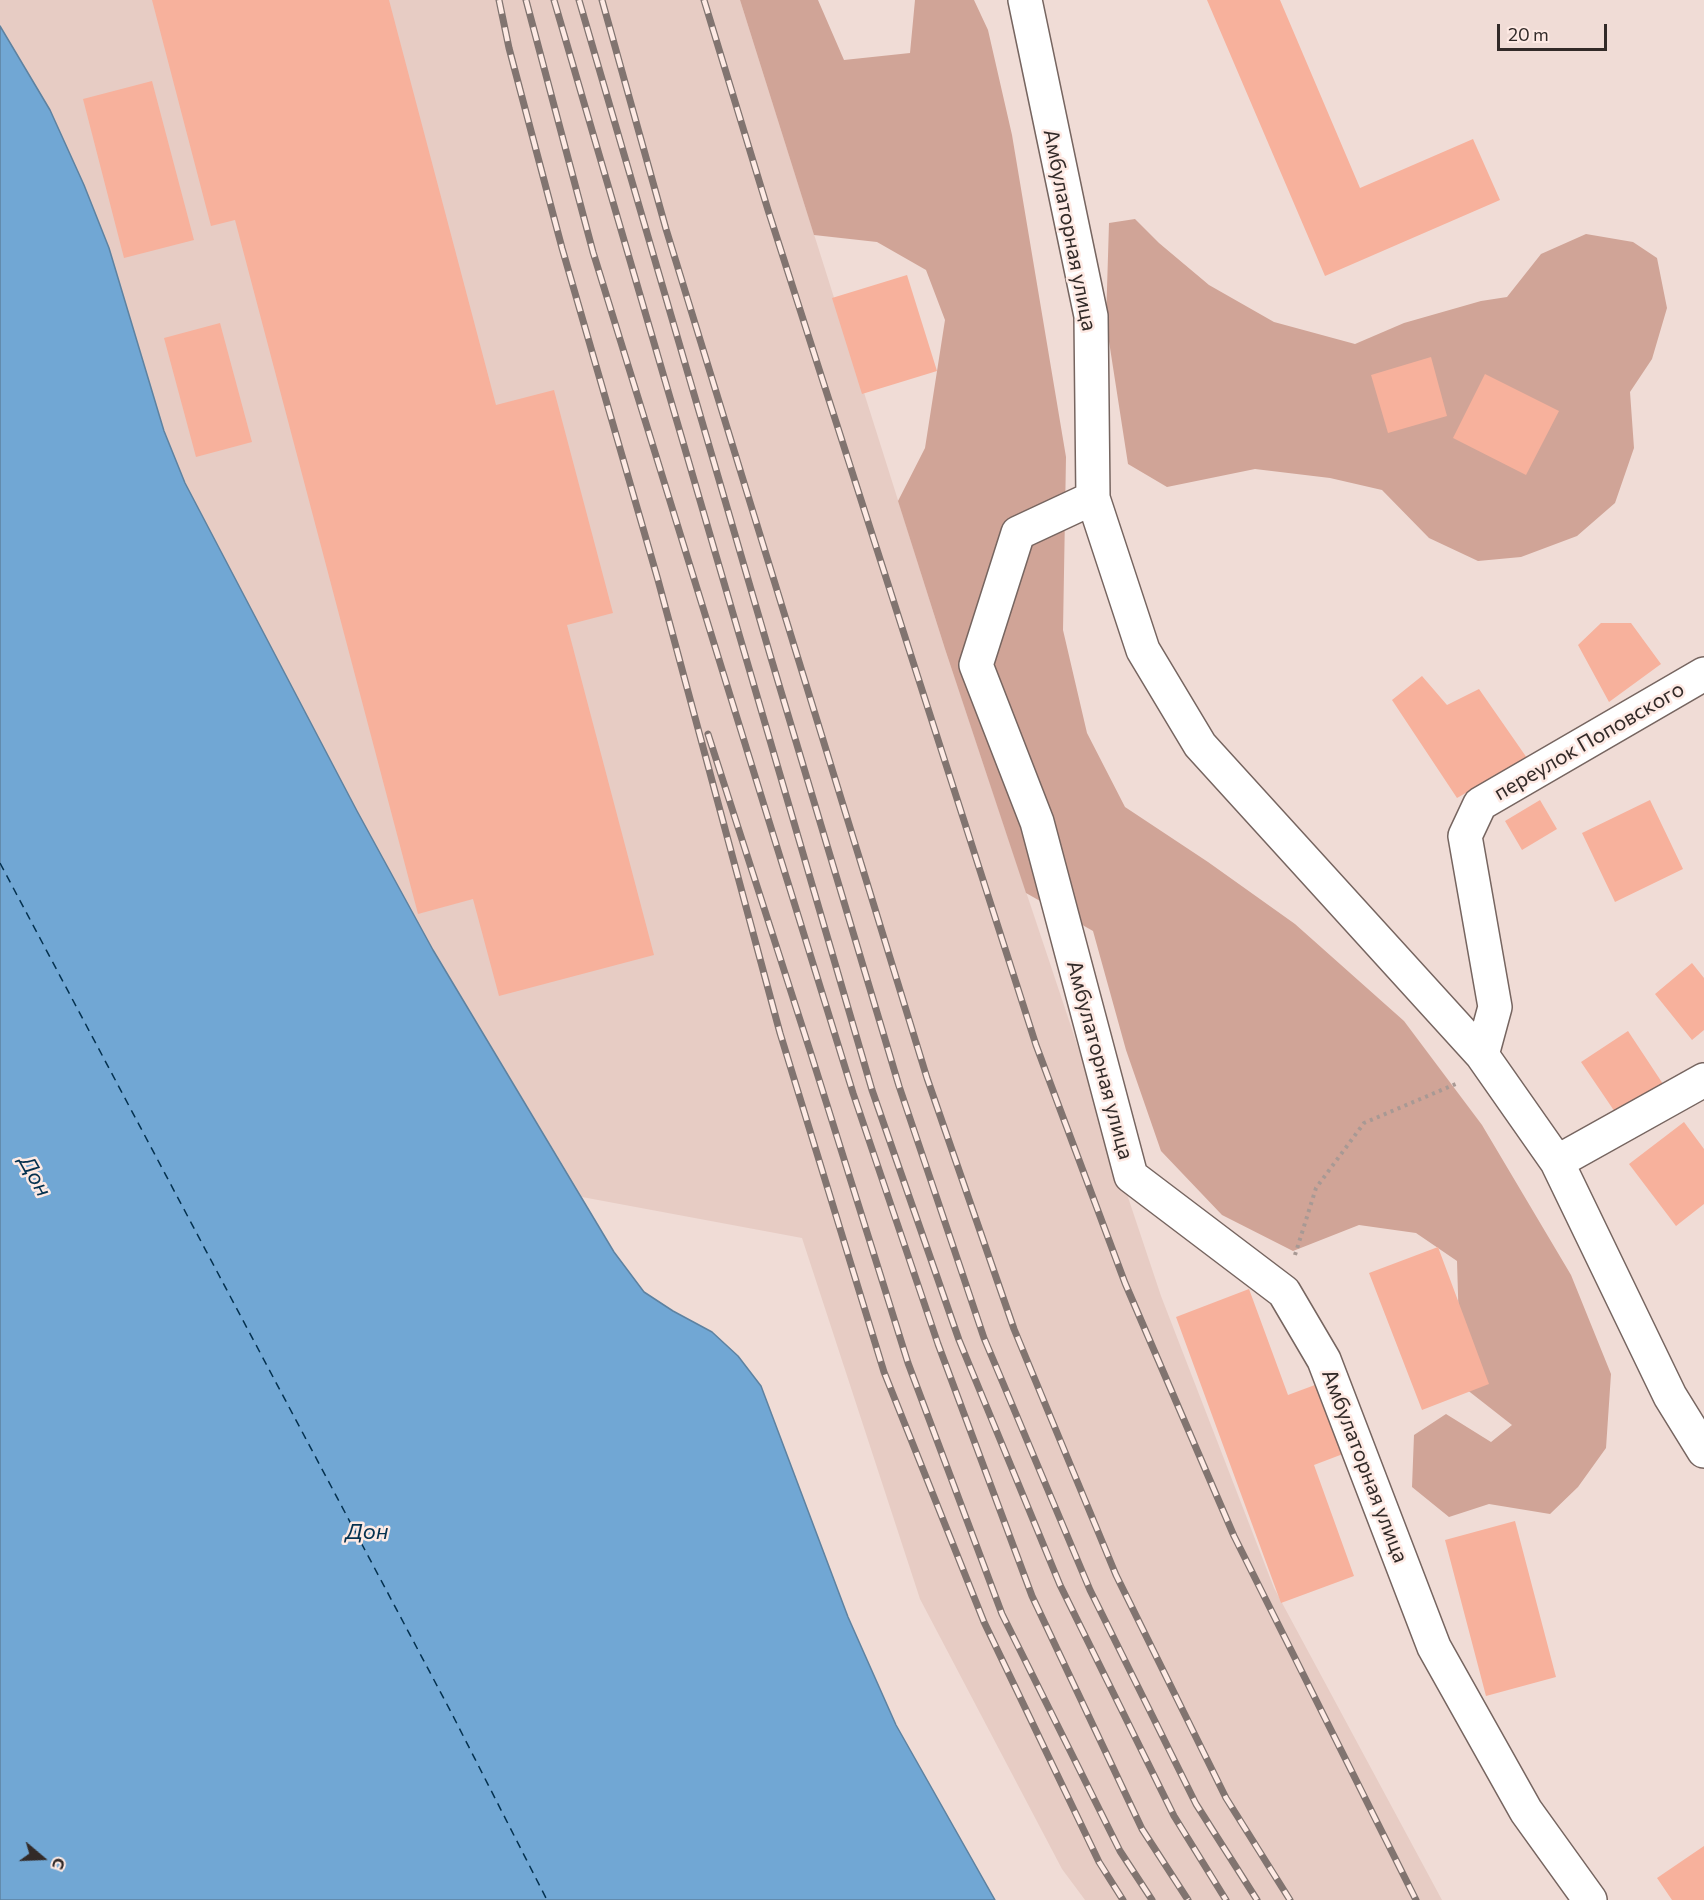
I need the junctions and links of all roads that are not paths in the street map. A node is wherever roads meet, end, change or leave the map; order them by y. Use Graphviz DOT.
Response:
graph roads {
  1 [pos="1025,0"];
  2 [pos="1093,498"];
  3 [pos="1704,674"];
  4 [pos="1487,1062"];
  5 [pos="1704,1080"];
  6 [pos="1557,1162"];
  7 [pos="1704,1451"];
  8 [pos="1590,1900"];
  1 -- 2 [label="street, Амбулаторная улица"];
  2 -- 4 [label="street, Амбулаторная улица"];
  2 -- 8 [label="street, Амбулаторная улица"];
  3 -- 4 [label="street, переулок Поповского"];
  4 -- 6 [label="street, Амбулаторная улица"];
  5 -- 6 [label="street"];
  6 -- 7 [label="street, Амбулаторная улица"];
}
